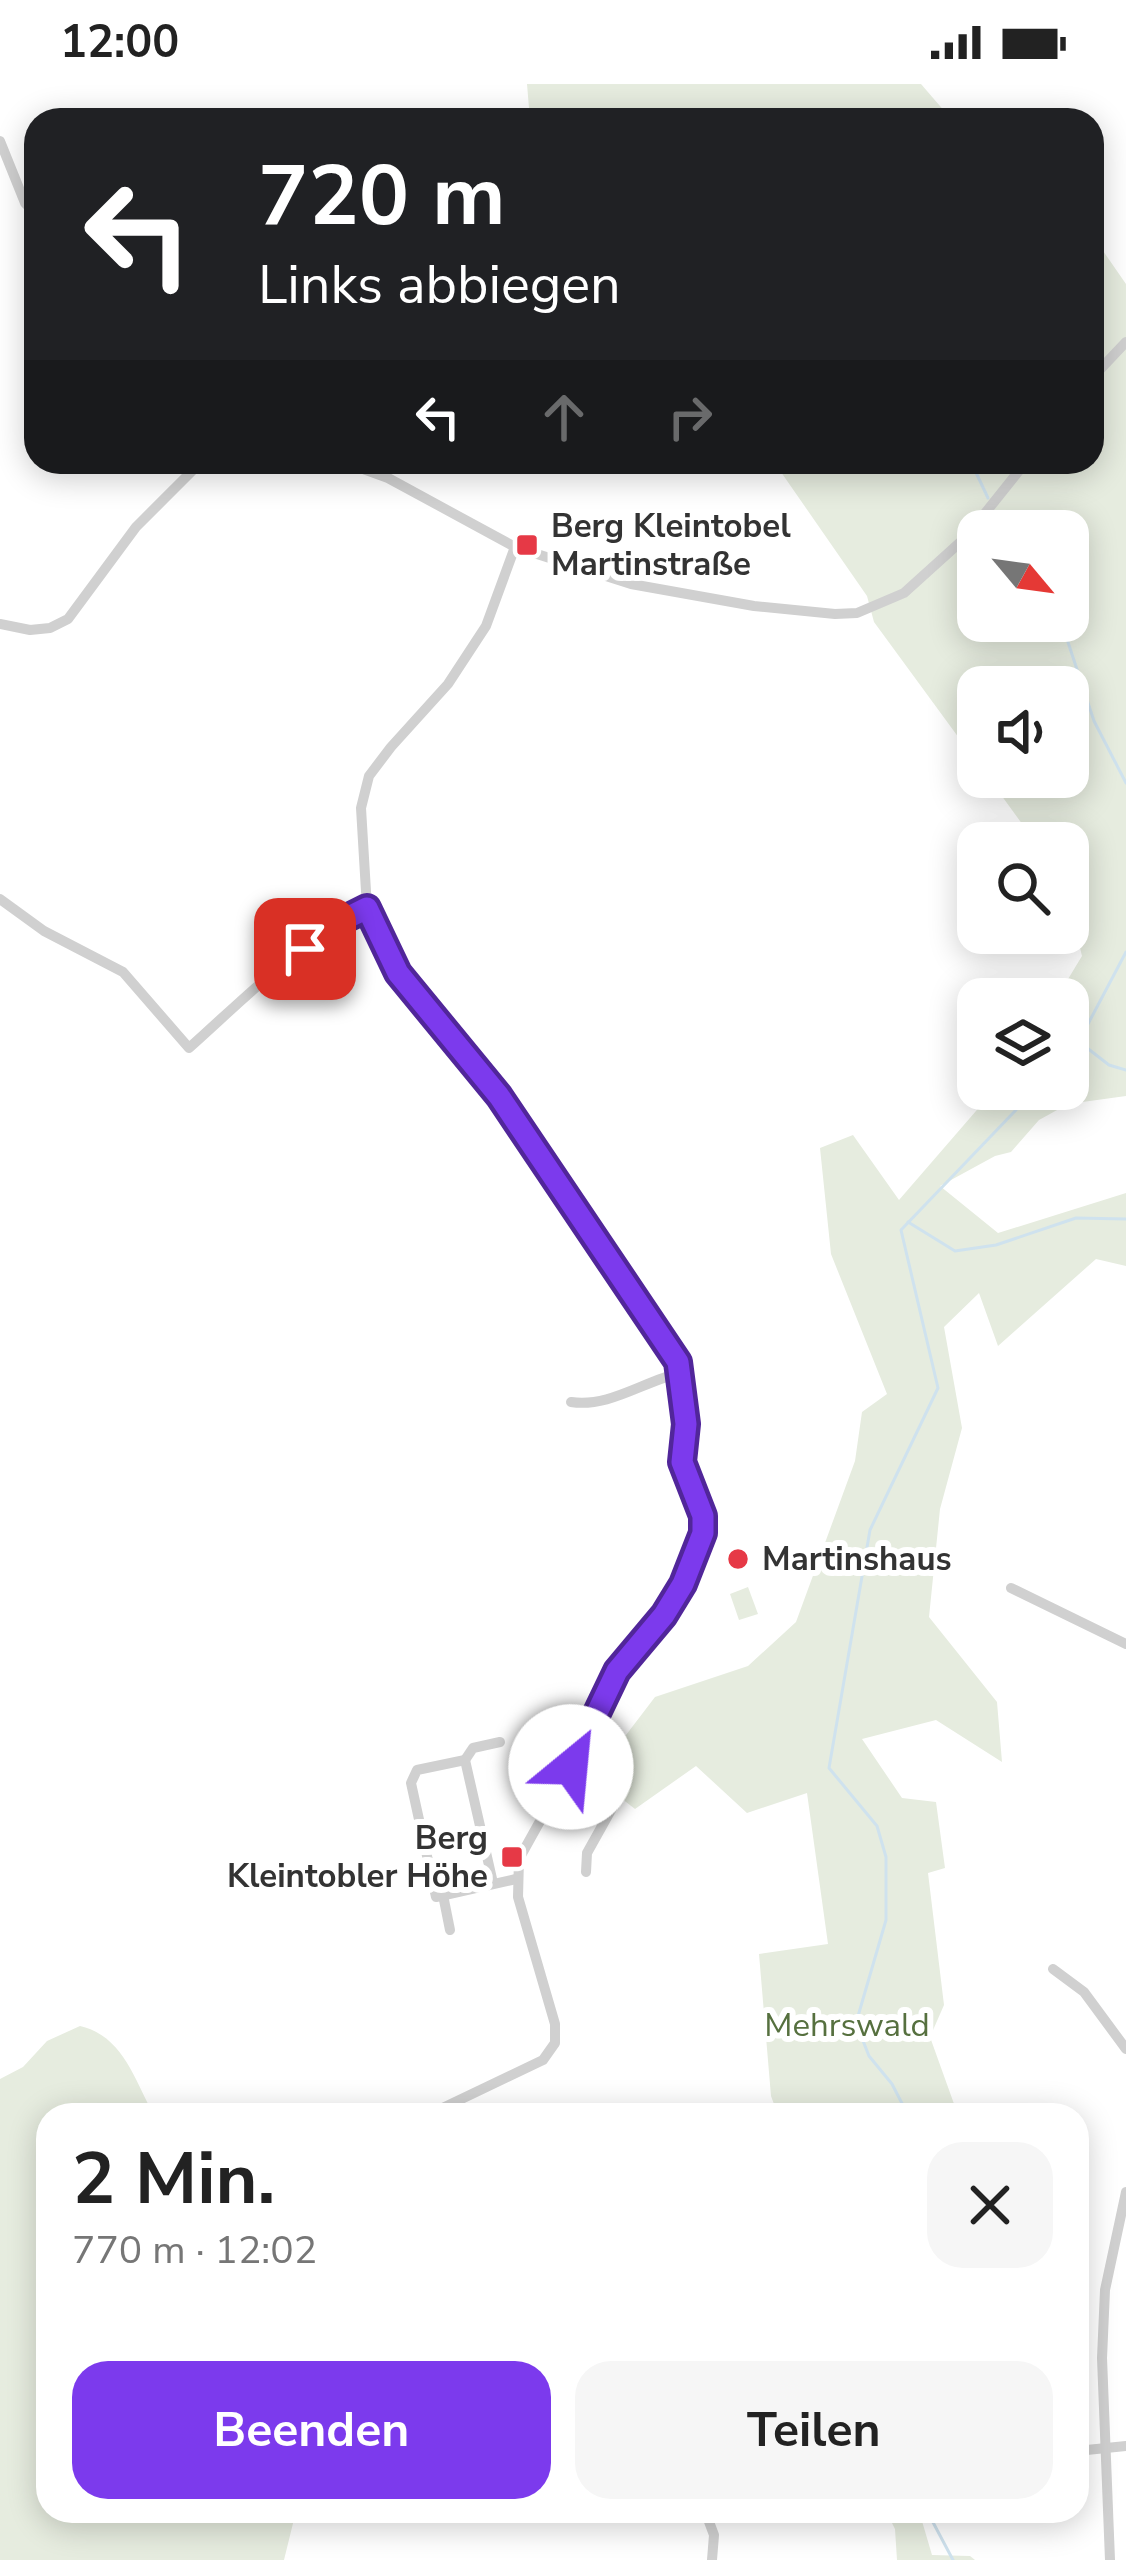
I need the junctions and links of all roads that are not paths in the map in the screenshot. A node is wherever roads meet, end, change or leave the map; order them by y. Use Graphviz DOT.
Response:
graph roads {
  1 [pos="0,141"];
  2 [pos="24,201"];
  3 [pos="1126,343"];
  4 [pos="1104,366"];
  5 [pos="189,474"];
  6 [pos="377,474"];
  7 [pos="1016,474"];
  8 [pos="515,547"];
  9 [pos="0,625"];
  10 [pos="0,899"];
  11 [pos="367,908"];
  12 [pos="680,1373"];
  13 [pos="571,1402"];
  14 [pos="1011,1588"];
  15 [pos="1126,1644"];
  16 [pos="500,1742"];
  17 [pos="465,1760"];
  18 [pos="571,1767"];
  19 [pos="586,1872"];
  20 [pos="516,1879"];
  21 [pos="493,1883"];
  22 [pos="443,1895"];
  23 [pos="450,1930"];
  24 [pos="1053,1969"];
  25 [pos="1126,2049"];
  26 [pos="453,2103"];
  27 [pos="1126,2192"];
  28 [pos="1126,2446"];
  29 [pos="1105,2448"];
  30 [pos="1089,2450"];
  31 [pos="710,2523"];
  32 [pos="1126,2554"];
  33 [pos="1109,2558"];
  34 [pos="712,2560"];
  1 -- 2 [label="street"];
  3 -- 4 [label="street"];
  5 -- 9 [label="street"];
  6 -- 8 [label="street"];
  7 -- 8 [label="street"];
  8 -- 11 [label="street"];
  10 -- 11 [label="street"];
  11 -- 12 [label="street"];
  12 -- 13 [label="street"];
  12 -- 18 [label="street"];
  14 -- 15 [label="street"];
  16 -- 17 [label="street"];
  17 -- 21 [label="street"];
  17 -- 22 [label="street"];
  18 -- 19 [label="street"];
  18 -- 20 [label="street"];
  20 -- 21 [label="street"];
  20 -- 26 [label="street"];
  21 -- 22 [label="street"];
  22 -- 23 [label="street"];
  24 -- 25 [label="street"];
  27 -- 29 [label="street"];
  28 -- 29 [label="street"];
  29 -- 30 [label="street"];
  29 -- 33 [label="street"];
  31 -- 34 [label="street"];
  32 -- 33 [label="street"];
}
